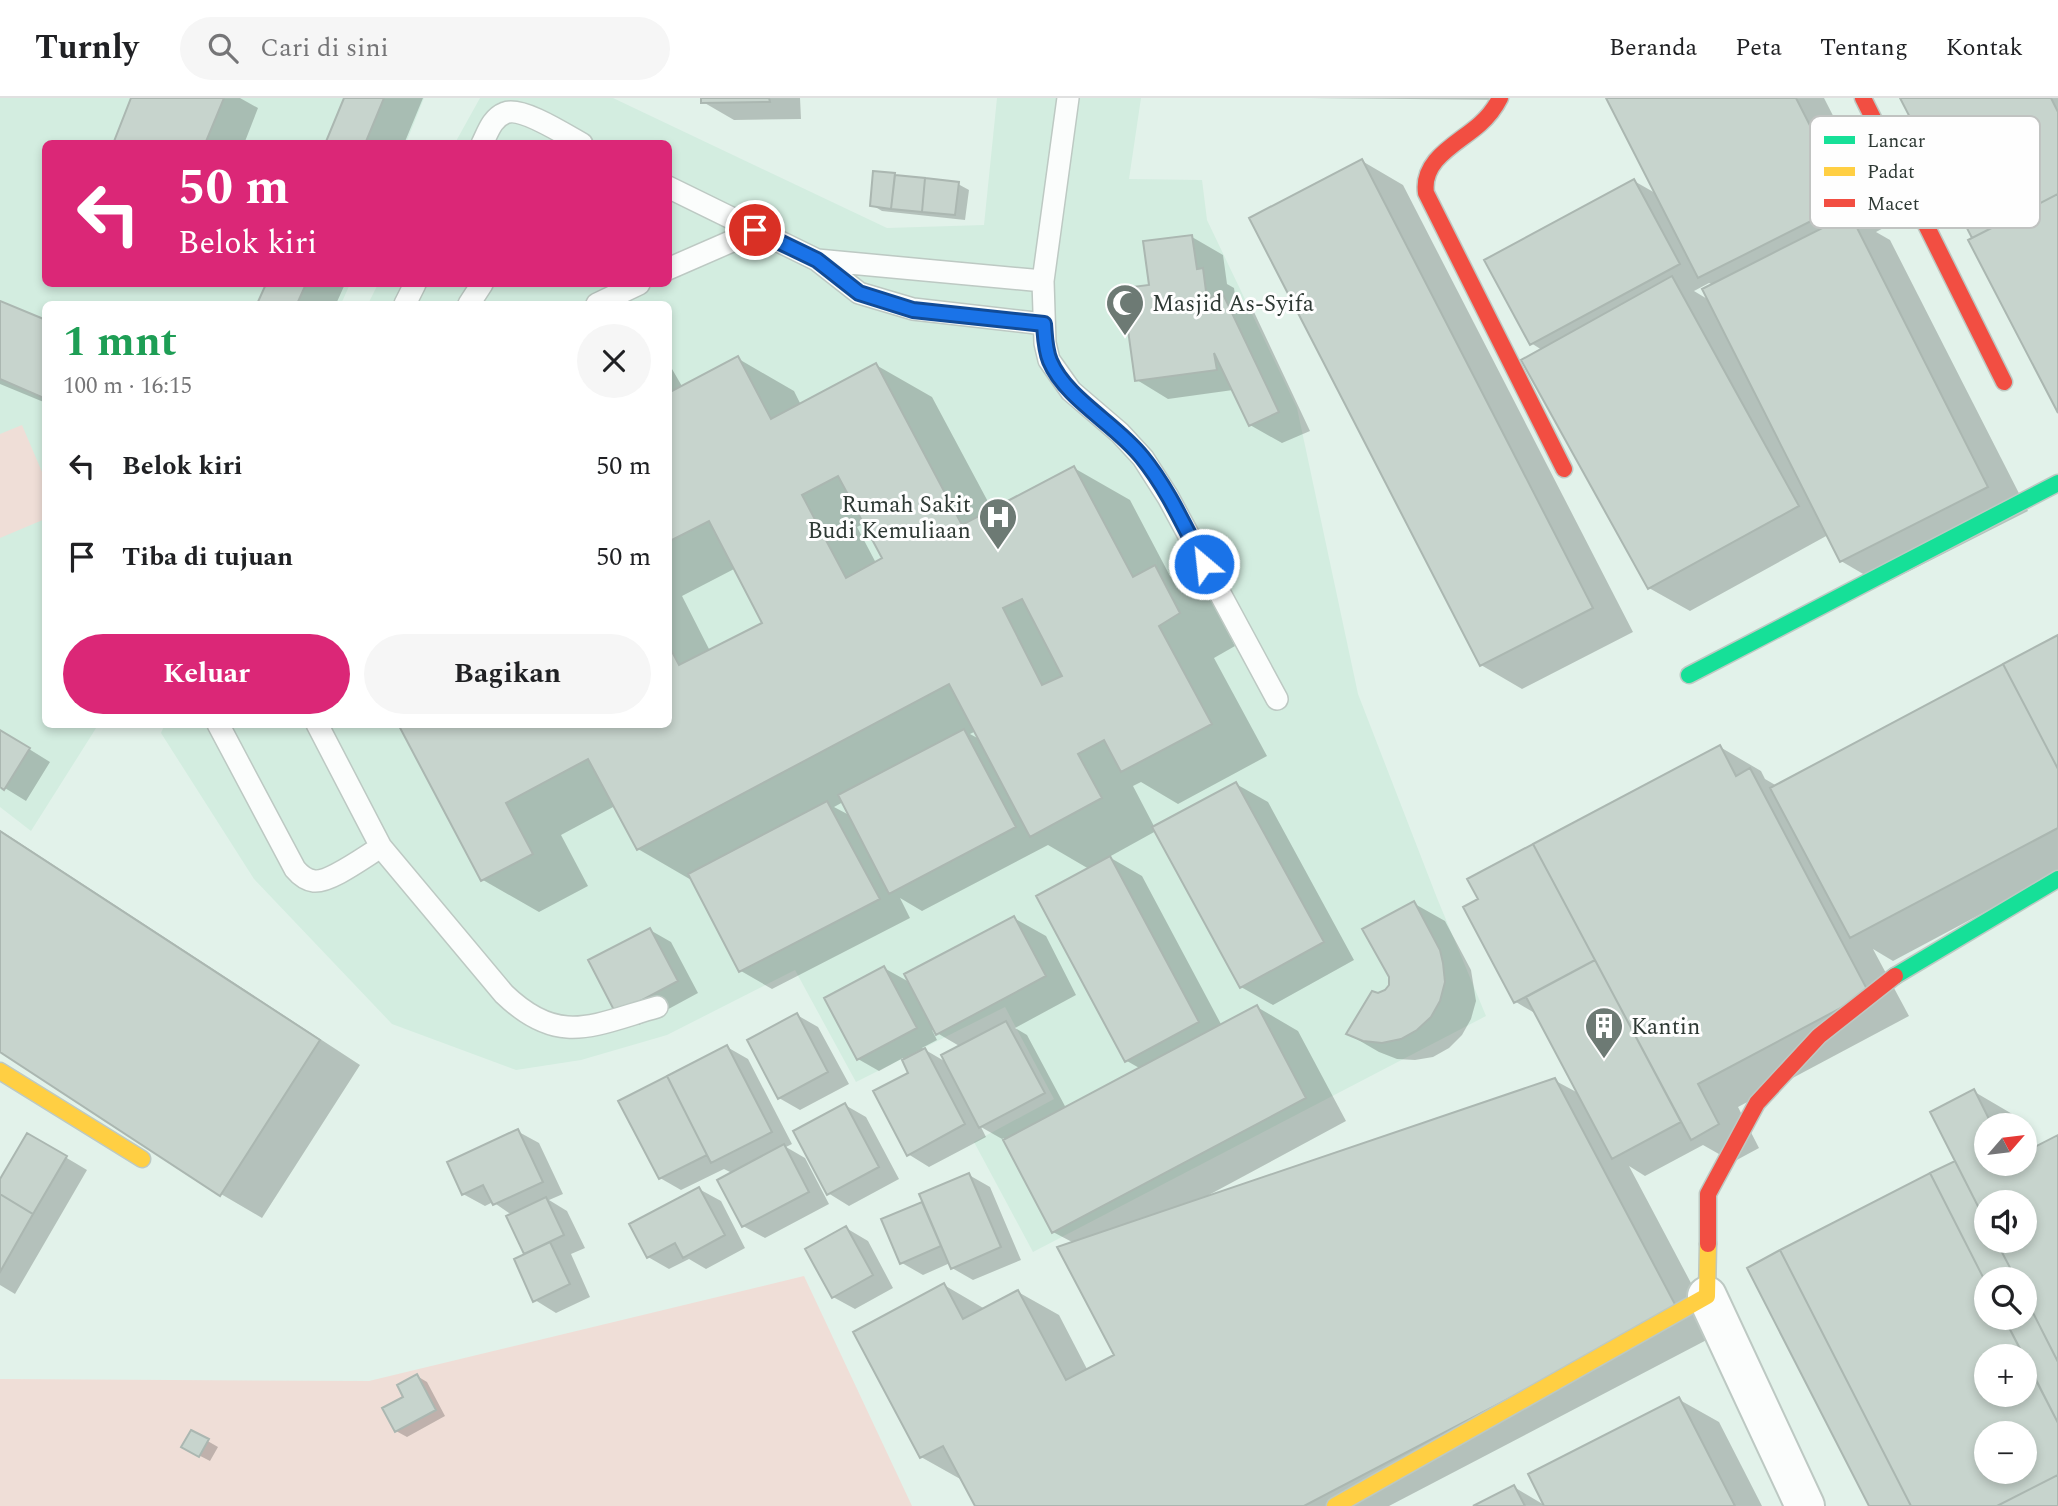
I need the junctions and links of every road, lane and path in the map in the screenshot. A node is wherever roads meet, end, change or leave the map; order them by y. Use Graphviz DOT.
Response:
graph roads {
  1 [pos="1068,98"];
  2 [pos="1500,98"];
  3 [pos="1863,98"];
  4 [pos="1872,116"];
  5 [pos="484,140"];
  6 [pos="574,140"];
  7 [pos="672,189"];
  8 [pos="1928,228"];
  9 [pos="755,230"];
  10 [pos="817,260"];
  11 [pos="672,268"];
  12 [pos="1043,281"];
  13 [pos="633,287"];
  14 [pos="603,301"];
  15 [pos="1044,324"];
  16 [pos="2004,382"];
  17 [pos="1564,469"];
  18 [pos="2058,483"];
  19 [pos="1689,675"];
  20 [pos="1277,699"];
  21 [pos="220,728"];
  22 [pos="319,728"];
  23 [pos="382,847"];
  24 [pos="2058,879"];
  25 [pos="657,1007"];
  26 [pos="0,1071"];
  27 [pos="142,1159"];
  28 [pos="1707,1296"];
  29 [pos="1335,1506"];
  30 [pos="1805,1506"];
  1 -- 12 [label="lane"];
  2 -- 17 [label="street"];
  3 -- 4 [label="street"];
  5 -- 6 [label="lane"];
  7 -- 9 [label="lane"];
  8 -- 16 [label="street"];
  9 -- 10 [label="lane"];
  9 -- 11 [label="lane"];
  10 -- 12 [label="lane"];
  10 -- 15 [label="lane"];
  12 -- 15 [label="lane"];
  13 -- 14 [label="lane"];
  15 -- 20 [label="lane"];
  18 -- 19 [label="street"];
  21 -- 23 [label="lane"];
  22 -- 23 [label="lane"];
  23 -- 25 [label="lane"];
  24 -- 28 [label="street"];
  26 -- 27 [label="street"];
  28 -- 29 [label="street"];
  28 -- 30 [label="street"];
}
